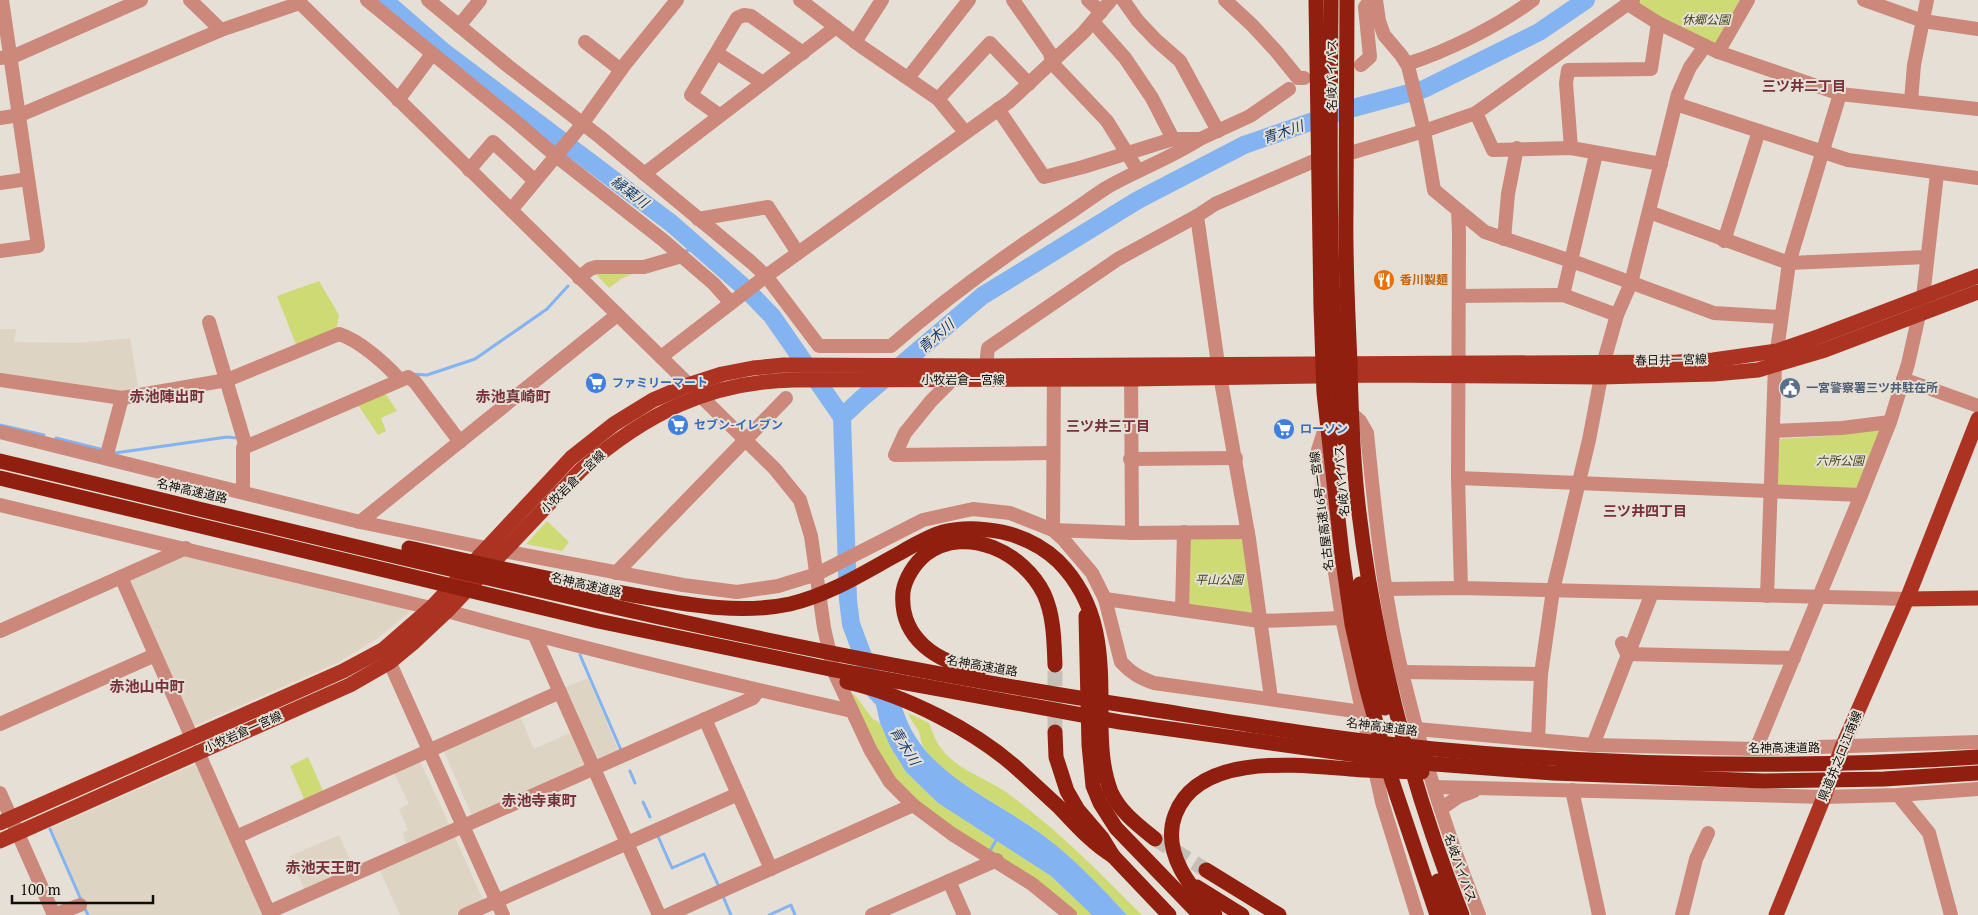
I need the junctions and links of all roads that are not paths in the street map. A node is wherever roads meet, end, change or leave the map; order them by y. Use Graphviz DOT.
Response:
graph roads {
  1 [pos="2,0"];
  2 [pos="142,0"];
  3 [pos="190,0"];
  4 [pos="367,0"];
  5 [pos="428,0"];
  6 [pos="480,0"];
  7 [pos="677,0"];
  8 [pos="800,0"];
  9 [pos="882,0"];
  10 [pos="1013,0"];
  11 [pos="1088,0"];
  12 [pos="1111,0"];
  13 [pos="1123,0"];
  14 [pos="1225,0"];
  15 [pos="1312,0"];
  16 [pos="1316,0"];
  17 [pos="1331,0"];
  18 [pos="1347,0"];
  19 [pos="1374,0"];
  20 [pos="1533,0"];
  21 [pos="1748,0"];
  22 [pos="1864,0"];
  23 [pos="1927,0"];
  24 [pos="298,1"];
  25 [pos="967,1"];
  26 [pos="1630,2"];
  27 [pos="1097,17"];
  28 [pos="1923,21"];
  29 [pos="1658,23"];
  30 [pos="459,26"];
  31 [pos="836,27"];
  32 [pos="1978,29"];
  33 [pos="221,30"];
  34 [pos="586,42"];
  35 [pos="855,42"];
  36 [pos="1705,46"];
  37 [pos="717,52"];
  38 [pos="803,52"];
  39 [pos="1718,52"];
  40 [pos="432,54"];
  41 [pos="6,57"];
  42 [pos="1052,63"];
  43 [pos="1362,65"];
  44 [pos="1407,65"];
  45 [pos="621,70"];
  46 [pos="908,78"];
  47 [pos="1304,78"];
  48 [pos="762,83"];
  49 [pos="1029,84"];
  50 [pos="1290,89"];
  51 [pos="1840,94"];
  52 [pos="938,98"];
  53 [pos="398,100"];
  54 [pos="1911,101"];
  55 [pos="1676,104"];
  56 [pos="998,109"];
  57 [pos="1978,109"];
  58 [pos="1476,113"];
  59 [pos="20,115"];
  60 [pos="719,115"];
  61 [pos="0,118"];
  62 [pos="581,125"];
  63 [pos="1423,126"];
  64 [pos="1218,131"];
  65 [pos="1759,131"];
  66 [pos="965,132"];
  67 [pos="1173,139"];
  68 [pos="1200,139"];
  69 [pos="1347,148"];
  70 [pos="1516,148"];
  71 [pos="1571,148"];
  72 [pos="1126,152"];
  73 [pos="1822,153"];
  74 [pos="1596,154"];
  75 [pos="557,155"];
  76 [pos="1314,156"];
  77 [pos="1661,164"];
  78 [pos="469,170"];
  79 [pos="1138,171"];
  80 [pos="644,174"];
  81 [pos="1937,174"];
  82 [pos="1978,178"];
  83 [pos="28,179"];
  84 [pos="535,181"];
  85 [pos="0,183"];
  86 [pos="511,210"];
  87 [pos="1458,210"];
  88 [pos="1649,212"];
  89 [pos="1197,216"];
  90 [pos="698,220"];
  91 [pos="1504,240"];
  92 [pos="1724,241"];
  93 [pos="0,251"];
  94 [pos="798,253"];
  95 [pos="682,256"];
  96 [pos="1927,257"];
  97 [pos="1571,261"];
  98 [pos="1788,263"];
  99 [pos="1978,276"];
  100 [pos="579,278"];
  101 [pos="764,278"];
  102 [pos="1631,283"];
  103 [pos="1978,292"];
  104 [pos="1563,295"];
  105 [pos="1459,296"];
  106 [pos="1923,297"];
  107 [pos="733,301"];
  108 [pos="1919,314"];
  109 [pos="617,315"];
  110 [pos="1617,315"];
  111 [pos="1781,317"];
  112 [pos="209,322"];
  113 [pos="661,357"];
  114 [pos="1776,358"];
  115 [pos="1604,361"];
  116 [pos="986,366"];
  117 [pos="1457,369"];
  118 [pos="1319,370"];
  119 [pos="1350,370"];
  120 [pos="1220,371"];
  121 [pos="1131,372"];
  122 [pos="1054,373"];
  123 [pos="948,375"];
  124 [pos="1601,377"];
  125 [pos="1903,379"];
  126 [pos="0,380"];
  127 [pos="226,380"];
  128 [pos="400,380"];
  129 [pos="694,390"];
  130 [pos="122,398"];
  131 [pos="786,398"];
  132 [pos="1978,406"];
  133 [pos="1350,413"];
  134 [pos="1978,419"];
  135 [pos="1890,422"];
  136 [pos="1324,431"];
  137 [pos="1774,431"];
  138 [pos="0,432"];
  139 [pos="745,440"];
  140 [pos="460,442"];
  141 [pos="246,447"];
  142 [pos="0,453"];
  143 [pos="1052,453"];
  144 [pos="106,458"];
  145 [pos="1236,458"];
  146 [pos="1130,459"];
  147 [pos="0,461"];
  148 [pos="0,478"];
  149 [pos="1458,478"];
  150 [pos="1578,482"];
  151 [pos="0,486"];
  152 [pos="1772,490"];
  153 [pos="243,492"];
  154 [pos="1861,495"];
  155 [pos="0,505"];
  156 [pos="360,522"];
  157 [pos="1053,530"];
  158 [pos="1184,532"];
  159 [pos="1248,532"];
  160 [pos="1132,533"];
  161 [pos="186,548"];
  162 [pos="486,548"];
  163 [pos="504,551"];
  164 [pos="456,564"];
  165 [pos="822,571"];
  166 [pos="616,573"];
  167 [pos="498,574"];
  168 [pos="121,577"];
  169 [pos="436,586"];
  170 [pos="1461,588"];
  171 [pos="1386,589"];
  172 [pos="1553,590"];
  173 [pos="1652,593"];
  174 [pos="1767,596"];
  175 [pos="1084,597"];
  176 [pos="1818,597"];
  177 [pos="1978,598"];
  178 [pos="1105,599"];
  179 [pos="1907,599"];
  180 [pos="431,608"];
  181 [pos="1182,610"];
  182 [pos="447,612"];
  183 [pos="1342,618"];
  184 [pos="1260,621"];
  185 [pos="0,630"];
  186 [pos="535,636"];
  187 [pos="1624,648"];
  188 [pos="156,655"];
  189 [pos="387,656"];
  190 [pos="1794,658"];
  191 [pos="1055,665"];
  192 [pos="1402,672"];
  193 [pos="831,674"];
  194 [pos="1541,674"];
  195 [pos="758,691"];
  196 [pos="560,692"];
  197 [pos="1073,693"];
  198 [pos="1271,698"];
  199 [pos="852,711"];
  200 [pos="1362,712"];
  201 [pos="705,719"];
  202 [pos="0,724"];
  203 [pos="1417,729"];
  204 [pos="1055,732"];
  205 [pos="1538,739"];
  206 [pos="1978,742"];
  207 [pos="195,745"];
  208 [pos="1593,745"];
  209 [pos="1842,747"];
  210 [pos="1756,749"];
  211 [pos="429,750"];
  212 [pos="1978,757"];
  213 [pos="1350,762"];
  214 [pos="593,768"];
  215 [pos="1978,773"];
  216 [pos="1435,788"];
  217 [pos="1478,789"];
  218 [pos="1978,789"];
  219 [pos="1572,790"];
  220 [pos="0,793"];
  221 [pos="738,794"];
  222 [pos="1898,795"];
  223 [pos="1824,797"];
  224 [pos="913,805"];
  225 [pos="1442,808"];
  226 [pos="5,820"];
  227 [pos="463,825"];
  228 [pos="1708,833"];
  229 [pos="18,834"];
  230 [pos="236,836"];
  231 [pos="1154,839"];
  232 [pos="0,841"];
  233 [pos="627,843"];
  234 [pos="1113,856"];
  235 [pos="997,860"];
  236 [pos="771,869"];
  237 [pos="1206,870"];
  238 [pos="1188,880"];
  239 [pos="949,881"];
  240 [pos="497,901"];
  241 [pos="80,905"];
  242 [pos="269,914"];
  243 [pos="54,915"];
  244 [pos="465,915"];
  245 [pos="503,915"];
  246 [pos="658,915"];
  247 [pos="668,915"];
  248 [pos="872,915"];
  249 [pos="964,915"];
  250 [pos="1069,915"];
  251 [pos="1169,915"];
  252 [pos="1200,915"];
  253 [pos="1215,915"];
  254 [pos="1242,915"];
  255 [pos="1279,915"];
  256 [pos="1417,915"];
  257 [pos="1432,915"];
  258 [pos="1437,915"];
  259 [pos="1449,915"];
  260 [pos="1462,915"];
  261 [pos="1479,915"];
  262 [pos="1599,915"];
  263 [pos="1682,915"];
  264 [pos="1776,915"];
  265 [pos="1951,915"];
  1 -- 41 [label="street"];
  2 -- 41 [label="street"];
  3 -- 33 [label="street"];
  4 -- 40 [label="street"];
  5 -- 30 [label="street"];
  6 -- 30 [label="street"];
  7 -- 45 [label="street"];
  8 -- 31 [label="street"];
  9 -- 35 [label="street"];
  10 -- 42 [label="street"];
  11 -- 27 [label="street"];
  12 -- 27 [label="street"];
  13 -- 64 [label="street"];
  14 -- 47 [label="street"];
  15 -- 76 [label="highway, 名岐バイパス"];
  16 -- 258 [label="highway, 名古屋高速16号一宮線"];
  17 -- 259 [label="highway"];
  18 -- 69 [label="highway, 名岐バイパス"];
  19 -- 43 [label="street"];
  19 -- 44 [label="street"];
  20 -- 44 [label="street"];
  21 -- 39 [label="street"];
  22 -- 28 [label="street"];
  23 -- 28 [label="street"];
  24 -- 33 [label="street"];
  24 -- 53 [label="street"];
  25 -- 46 [label="street"];
  26 -- 29 [label="street"];
  26 -- 58 [label="street"];
  27 -- 42 [label="street"];
  27 -- 67 [label="street"];
  28 -- 32 [label="street"];
  28 -- 54 [label="street"];
  29 -- 36 [label="street"];
  29 -- 71 [label="street"];
  30 -- 62 [label="street"];
  31 -- 35 [label="street"];
  31 -- 38 [label="street"];
  33 -- 59 [label="street"];
  34 -- 45 [label="street"];
  35 -- 46 [label="street"];
  36 -- 39 [label="street"];
  36 -- 55 [label="street"];
  37 -- 38 [label="street"];
  37 -- 48 [label="street"];
  37 -- 60 [label="street"];
  38 -- 48 [label="street"];
  39 -- 51 [label="street"];
  40 -- 53 [label="street"];
  40 -- 75 [label="street"];
  41 -- 59 [label="street"];
  42 -- 49 [label="street"];
  42 -- 72 [label="street"];
  44 -- 63 [label="street"];
  45 -- 62 [label="street"];
  46 -- 52 [label="street"];
  48 -- 60 [label="street"];
  49 -- 52 [label="street"];
  49 -- 56 [label="street"];
  50 -- 64 [label="street"];
  51 -- 54 [label="street"];
  51 -- 73 [label="street"];
  52 -- 66 [label="street"];
  53 -- 78 [label="street"];
  54 -- 57 [label="street"];
  55 -- 65 [label="street"];
  55 -- 77 [label="street"];
  56 -- 66 [label="street"];
  56 -- 72 [label="street"];
  58 -- 63 [label="street"];
  58 -- 70 [label="street"];
  59 -- 61 [label="street"];
  59 -- 83 [label="street"];
  60 -- 80 [label="street"];
  62 -- 75 [label="street"];
  62 -- 80 [label="street"];
  63 -- 69 [label="street"];
  63 -- 87 [label="street"];
  64 -- 68 [label="street"];
  65 -- 73 [label="street"];
  65 -- 92 [label="street"];
  66 -- 94 [label="street"];
  67 -- 68 [label="street"];
  67 -- 72 [label="street"];
  68 -- 79 [label="street"];
  69 -- 119 [label="highway, 名岐バイパス"];
  70 -- 71 [label="street"];
  70 -- 91 [label="street"];
  71 -- 74 [label="street"];
  72 -- 79 [label="street"];
  73 -- 81 [label="street"];
  73 -- 98 [label="street"];
  74 -- 77 [label="street"];
  74 -- 97 [label="street"];
  75 -- 84 [label="street"];
  75 -- 95 [label="street"];
  76 -- 89 [label="street"];
  76 -- 118 [label="highway, 名岐バイパス"];
  77 -- 88 [label="street"];
  78 -- 84 [label="street"];
  78 -- 86 [label="street"];
  79 -- 101 [label="street"];
  80 -- 90 [label="street"];
  81 -- 82 [label="street"];
  81 -- 96 [label="street"];
  83 -- 85 [label="street"];
  83 -- 93 [label="street"];
  84 -- 86 [label="street"];
  86 -- 100 [label="street"];
  87 -- 91 [label="street"];
  87 -- 105 [label="street"];
  88 -- 92 [label="street"];
  88 -- 102 [label="street"];
  89 -- 116 [label="street"];
  89 -- 120 [label="street"];
  90 -- 94 [label="street"];
  90 -- 101 [label="street"];
  91 -- 97 [label="street"];
  92 -- 98 [label="street"];
  94 -- 101 [label="street"];
  95 -- 100 [label="street"];
  95 -- 107 [label="street"];
  96 -- 98 [label="street"];
  96 -- 106 [label="street"];
  97 -- 102 [label="street"];
  97 -- 104 [label="street"];
  98 -- 111 [label="street"];
  99 -- 106 [label="main road, 春日井一宮線"];
  100 -- 109 [label="street"];
  101 -- 107 [label="street"];
  102 -- 110 [label="street"];
  102 -- 111 [label="street"];
  103 -- 108 [label="main road, 春日井一宮線"];
  104 -- 105 [label="street"];
  104 -- 110 [label="street"];
  105 -- 117 [label="street"];
  106 -- 108 [label="street"];
  106 -- 114 [label="main road, 春日井一宮線"];
  107 -- 113 [label="street"];
  108 -- 114 [label="main road, 春日井一宮線"];
  108 -- 125 [label="street"];
  109 -- 113 [label="street"];
  109 -- 140 [label="street"];
  110 -- 115 [label="street"];
  111 -- 114 [label="street"];
  112 -- 127 [label="street"];
  113 -- 129 [label="street"];
  114 -- 115 [label="main road, 春日井一宮線"];
  114 -- 124 [label="main road, 春日井一宮線"];
  114 -- 137 [label="street"];
  115 -- 117 [label="main road, 春日井一宮線"];
  115 -- 124 [label="street"];
  116 -- 122 [label="main road, 小牧岩倉一宮線"];
  116 -- 123 [label="main road, 小牧岩倉一宮線"];
  117 -- 119 [label="main road, 春日井一宮線"];
  117 -- 124 [label="main road, 春日井一宮線"];
  117 -- 149 [label="street"];
  118 -- 119 [label="main road, 小牧岩倉一宮線"];
  118 -- 120 [label="main road, 小牧岩倉一宮線"];
  118 -- 136 [label="highway, 名岐バイパス"];
  119 -- 133 [label="highway, 名岐バイパス"];
  120 -- 121 [label="main road, 小牧岩倉一宮線"];
  120 -- 145 [label="street"];
  121 -- 122 [label="main road, 小牧岩倉一宮線"];
  121 -- 146 [label="street"];
  122 -- 123 [label="main road, 小牧岩倉一宮線"];
  122 -- 143 [label="street"];
  123 -- 129 [label="main road, 小牧岩倉一宮線"];
  123 -- 129 [label="main road, 小牧岩倉一宮線"];
  123 -- 143 [label="street"];
  124 -- 150 [label="street"];
  125 -- 132 [label="street"];
  125 -- 135 [label="street"];
  126 -- 130 [label="street"];
  127 -- 128 [label="street"];
  127 -- 130 [label="street"];
  127 -- 141 [label="street"];
  128 -- 140 [label="street"];
  128 -- 141 [label="street"];
  129 -- 139 [label="street"];
  129 -- 162 [label="main road, 小牧岩倉一宮線"];
  129 -- 163 [label="main road, 小牧岩倉一宮線"];
  130 -- 144 [label="street"];
  131 -- 139 [label="street"];
  133 -- 171 [label="street"];
  133 -- 260 [label="highway, 名岐バイパス"];
  134 -- 179 [label="main road"];
  135 -- 137 [label="street"];
  135 -- 154 [label="street"];
  136 -- 183 [label="street"];
  136 -- 257 [label="highway, 名岐バイパス"];
  137 -- 152 [label="street"];
  138 -- 144 [label="street"];
  139 -- 165 [label="street"];
  139 -- 166 [label="street"];
  140 -- 156 [label="street"];
  141 -- 153 [label="street"];
  142 -- 164 [label="highway"];
  143 -- 157 [label="street"];
  144 -- 153 [label="street"];
  145 -- 146 [label="street"];
  145 -- 159 [label="street"];
  146 -- 160 [label="street"];
  147 -- 164 [label="highway, 名神高速道路"];
  148 -- 169 [label="highway"];
  149 -- 150 [label="street"];
  149 -- 170 [label="street"];
  150 -- 152 [label="street"];
  150 -- 172 [label="street"];
  151 -- 169 [label="highway"];
  152 -- 154 [label="street"];
  152 -- 174 [label="street"];
  153 -- 156 [label="street"];
  154 -- 176 [label="street"];
  155 -- 161 [label="street"];
  156 -- 162 [label="street"];
  157 -- 160 [label="street"];
  157 -- 165 [label="street"];
  157 -- 178 [label="street"];
  158 -- 159 [label="street"];
  158 -- 160 [label="street"];
  158 -- 181 [label="street"];
  159 -- 184 [label="street"];
  161 -- 168 [label="street"];
  161 -- 180 [label="street"];
  162 -- 180 [label="main road, 小牧岩倉一宮線"];
  163 -- 166 [label="street"];
  163 -- 182 [label="main road, 小牧岩倉一宮線"];
  164 -- 167 [label="highway"];
  165 -- 166 [label="street"];
  165 -- 199 [label="street"];
  167 -- 175 [label="highway"];
  167 -- 197 [label="highway, 名神高速道路"];
  168 -- 185 [label="street"];
  168 -- 188 [label="street"];
  169 -- 193 [label="highway"];
  170 -- 171 [label="street"];
  170 -- 172 [label="street"];
  171 -- 192 [label="street"];
  172 -- 173 [label="street"];
  172 -- 194 [label="street"];
  173 -- 174 [label="street"];
  173 -- 187 [label="street"];
  174 -- 176 [label="street"];
  175 -- 231 [label="highway"];
  175 -- 252 [label="highway"];
  176 -- 179 [label="street"];
  176 -- 190 [label="street"];
  177 -- 179 [label="main road"];
  178 -- 181 [label="street"];
  178 -- 198 [label="street"];
  179 -- 209 [label="main road, 県道井之口江南線"];
  180 -- 189 [label="main road, 小牧岩倉一宮線"];
  181 -- 184 [label="street"];
  182 -- 186 [label="street"];
  182 -- 189 [label="main road, 小牧岩倉一宮線"];
  183 -- 184 [label="street"];
  183 -- 200 [label="street"];
  184 -- 198 [label="street"];
  186 -- 195 [label="street"];
  186 -- 196 [label="street"];
  187 -- 190 [label="street"];
  187 -- 208 [label="street"];
  188 -- 202 [label="street"];
  188 -- 207 [label="street"];
  189 -- 207 [label="main road, 小牧岩倉一宮線"];
  189 -- 211 [label="street"];
  190 -- 210 [label="street"];
  191 -- 197 [label="highway"];
  192 -- 194 [label="street"];
  192 -- 203 [label="street"];
  193 -- 213 [label="highway"];
  193 -- 234 [label="highway"];
  194 -- 205 [label="street"];
  195 -- 199 [label="street"];
  195 -- 201 [label="street"];
  196 -- 211 [label="street"];
  196 -- 214 [label="street"];
  197 -- 212 [label="highway, 名神高速道路"];
  198 -- 200 [label="street"];
  199 -- 224 [label="street"];
  200 -- 256 [label="street"];
  201 -- 214 [label="street"];
  201 -- 221 [label="street"];
  203 -- 205 [label="street"];
  203 -- 216 [label="street"];
  204 -- 234 [label="highway"];
  205 -- 208 [label="street"];
  206 -- 209 [label="street"];
  207 -- 226 [label="main road, 小牧岩倉一宮線"];
  207 -- 229 [label="main road, 小牧岩倉一宮線"];
  207 -- 230 [label="street"];
  208 -- 210 [label="street"];
  209 -- 210 [label="street"];
  209 -- 223 [label="main road, 県道井之口江南線"];
  211 -- 227 [label="street"];
  211 -- 230 [label="street"];
  213 -- 215 [label="highway"];
  213 -- 238 [label="highway"];
  214 -- 227 [label="street"];
  214 -- 233 [label="street"];
  216 -- 217 [label="street"];
  216 -- 225 [label="street"];
  217 -- 219 [label="street"];
  217 -- 225 [label="street"];
  218 -- 222 [label="street"];
  219 -- 223 [label="street"];
  219 -- 262 [label="street"];
  220 -- 226 [label="street"];
  221 -- 233 [label="street"];
  221 -- 236 [label="street"];
  222 -- 223 [label="street"];
  222 -- 265 [label="street"];
  223 -- 264 [label="main road, 県道井之口江南線"];
  224 -- 235 [label="street"];
  224 -- 236 [label="street"];
  225 -- 261 [label="street"];
  226 -- 229 [label="street"];
  227 -- 240 [label="street"];
  227 -- 242 [label="street"];
  228 -- 263 [label="street"];
  229 -- 232 [label="main road, 小牧岩倉一宮線"];
  229 -- 243 [label="street"];
  230 -- 242 [label="street"];
  233 -- 240 [label="street"];
  233 -- 246 [label="street"];
  234 -- 251 [label="highway"];
  235 -- 239 [label="street"];
  235 -- 250 [label="street"];
  236 -- 247 [label="street"];
  237 -- 255 [label="highway"];
  238 -- 253 [label="highway"];
  238 -- 254 [label="highway"];
  239 -- 248 [label="street"];
  239 -- 249 [label="street"];
  240 -- 244 [label="street"];
  240 -- 245 [label="street"];
  241 -- 243 [label="street"];
}
